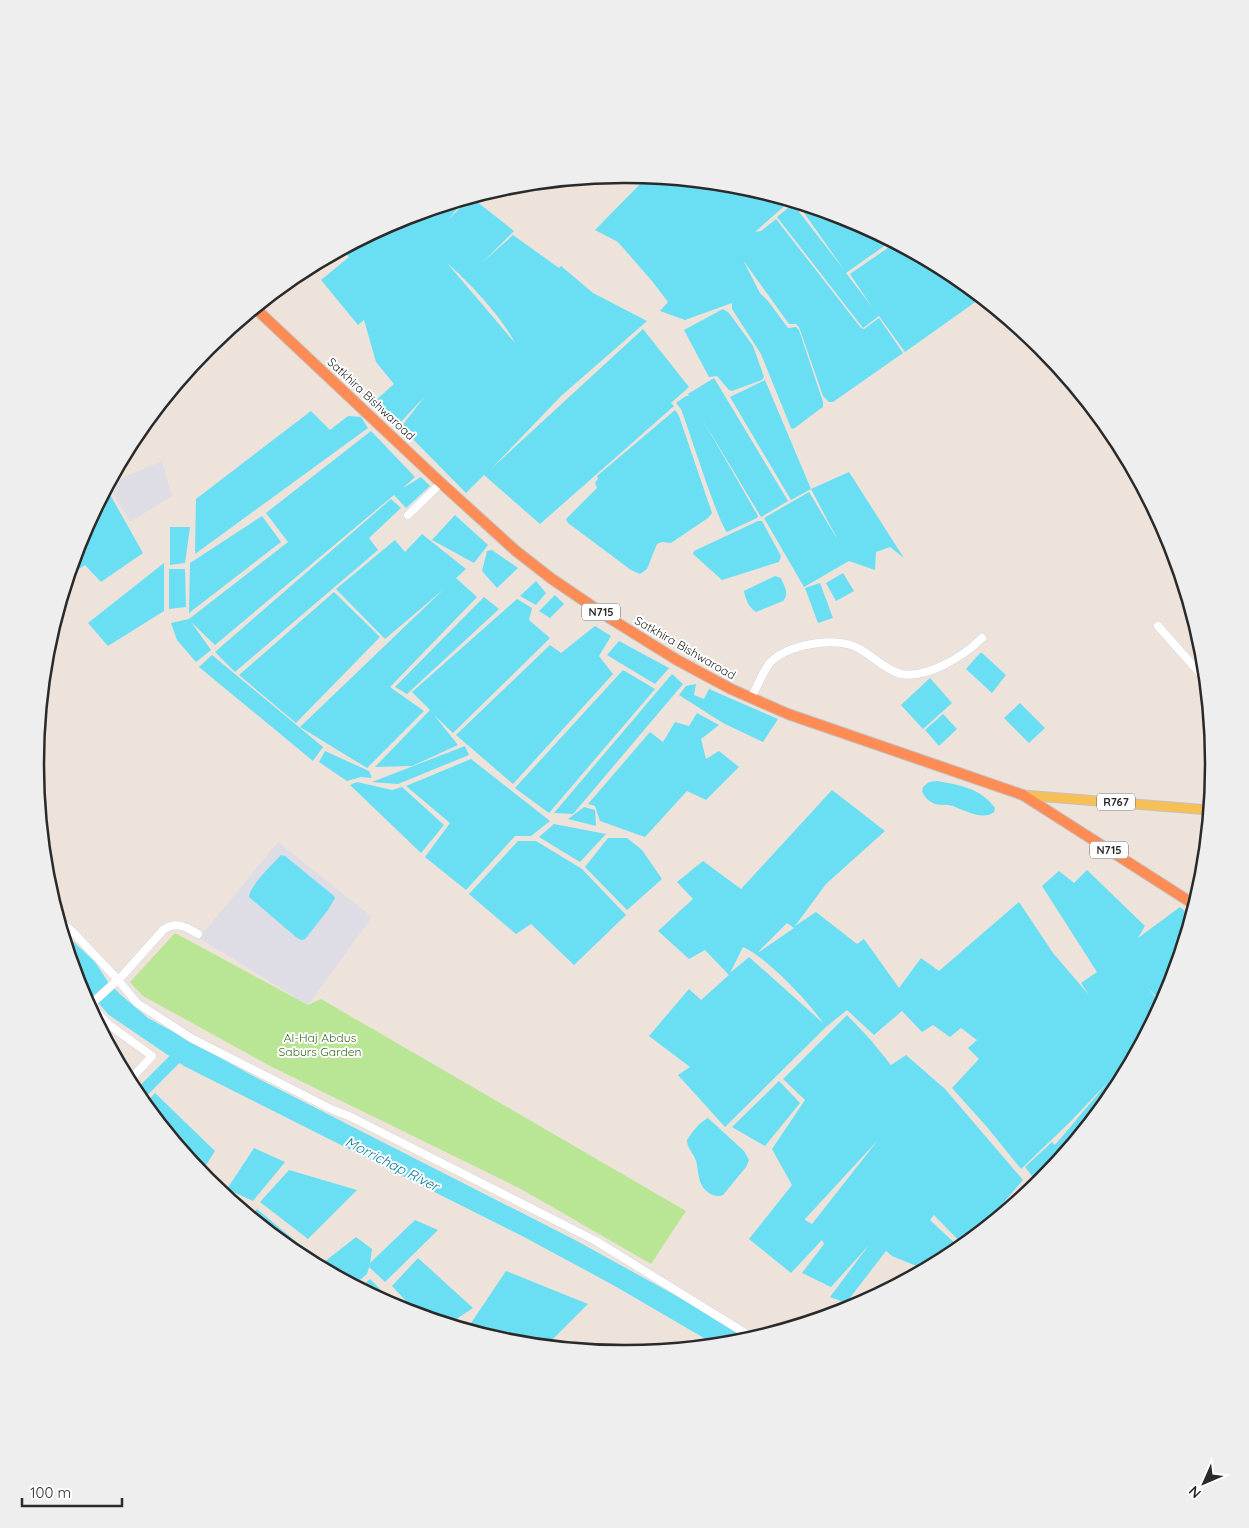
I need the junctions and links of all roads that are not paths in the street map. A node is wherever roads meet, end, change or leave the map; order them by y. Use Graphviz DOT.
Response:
graph roads {
  1 [pos="260,312"];
  2 [pos="441,483"];
  3 [pos="408,515"];
  4 [pos="1158,626"];
  5 [pos="982,638"];
  6 [pos="1197,670"];
  7 [pos="751,698"];
  8 [pos="1023,795"];
  9 [pos="1203,809"];
  10 [pos="1188,901"];
  11 [pos="68,928"];
  12 [pos="198,934"];
  13 [pos="117,981"];
  14 [pos="94,999"];
  15 [pos="103,1018"];
  16 [pos="135,1075"];
  17 [pos="743,1333"];
  1 -- 2 [label="highway, Satkhira Bishwaroad / N715"];
  2 -- 3 [label="street"];
  2 -- 7 [label="highway, Satkhira Bishwaroad / N715"];
  4 -- 6 [label="street"];
  5 -- 7 [label="street"];
  7 -- 8 [label="highway, Satkhira Bishwaroad / N715"];
  8 -- 9 [label="main road, R767"];
  8 -- 10 [label="highway, N715"];
  11 -- 13 [label="street"];
  12 -- 13 [label="street"];
  13 -- 14 [label="street"];
  13 -- 17 [label="street"];
  15 -- 16 [label="street"];
}
